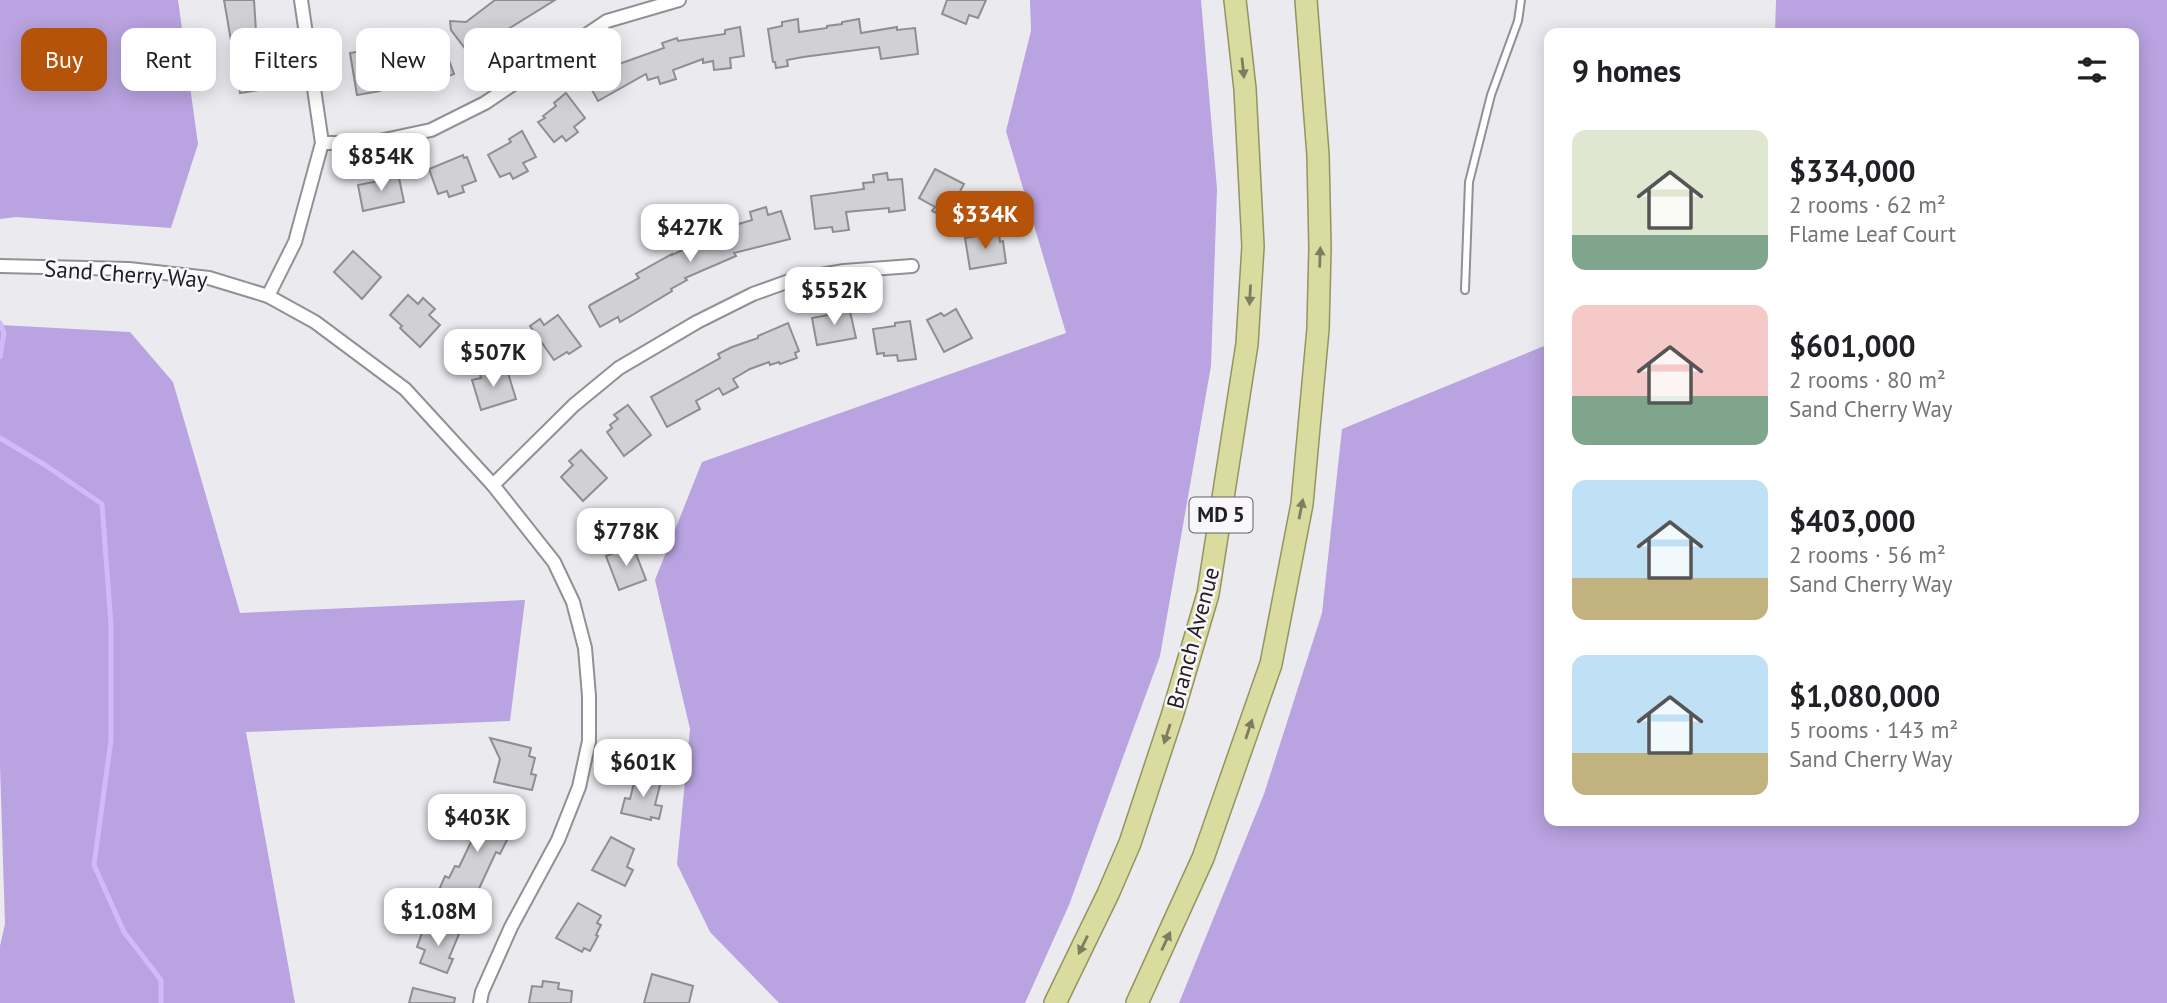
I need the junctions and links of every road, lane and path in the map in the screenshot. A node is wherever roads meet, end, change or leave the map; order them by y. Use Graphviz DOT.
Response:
graph roads {
  1 [pos="301,0"];
  2 [pos="679,0"];
  3 [pos="1235,0"];
  4 [pos="1306,0"];
  5 [pos="1521,0"];
  6 [pos="322,143"];
  7 [pos="0,266"];
  8 [pos="912,267"];
  9 [pos="1465,290"];
  10 [pos="268,296"];
  11 [pos="493,485"];
  12 [pos="480,1003"];
  13 [pos="1055,1003"];
  14 [pos="1137,1003"];
  1 -- 6 [label="street"];
  2 -- 6 [label="street"];
  3 -- 13 [label="highway, Branch Avenue / MD 5, one-way"];
  14 -- 4 [label="highway, one-way"];
  5 -- 9 [label="lane"];
  6 -- 10 [label="street"];
  7 -- 10 [label="street, Sand Cherry Way"];
  8 -- 11 [label="street"];
  10 -- 11 [label="street, Sand Cherry Way"];
  11 -- 12 [label="street, Sand Cherry Way"];
}
